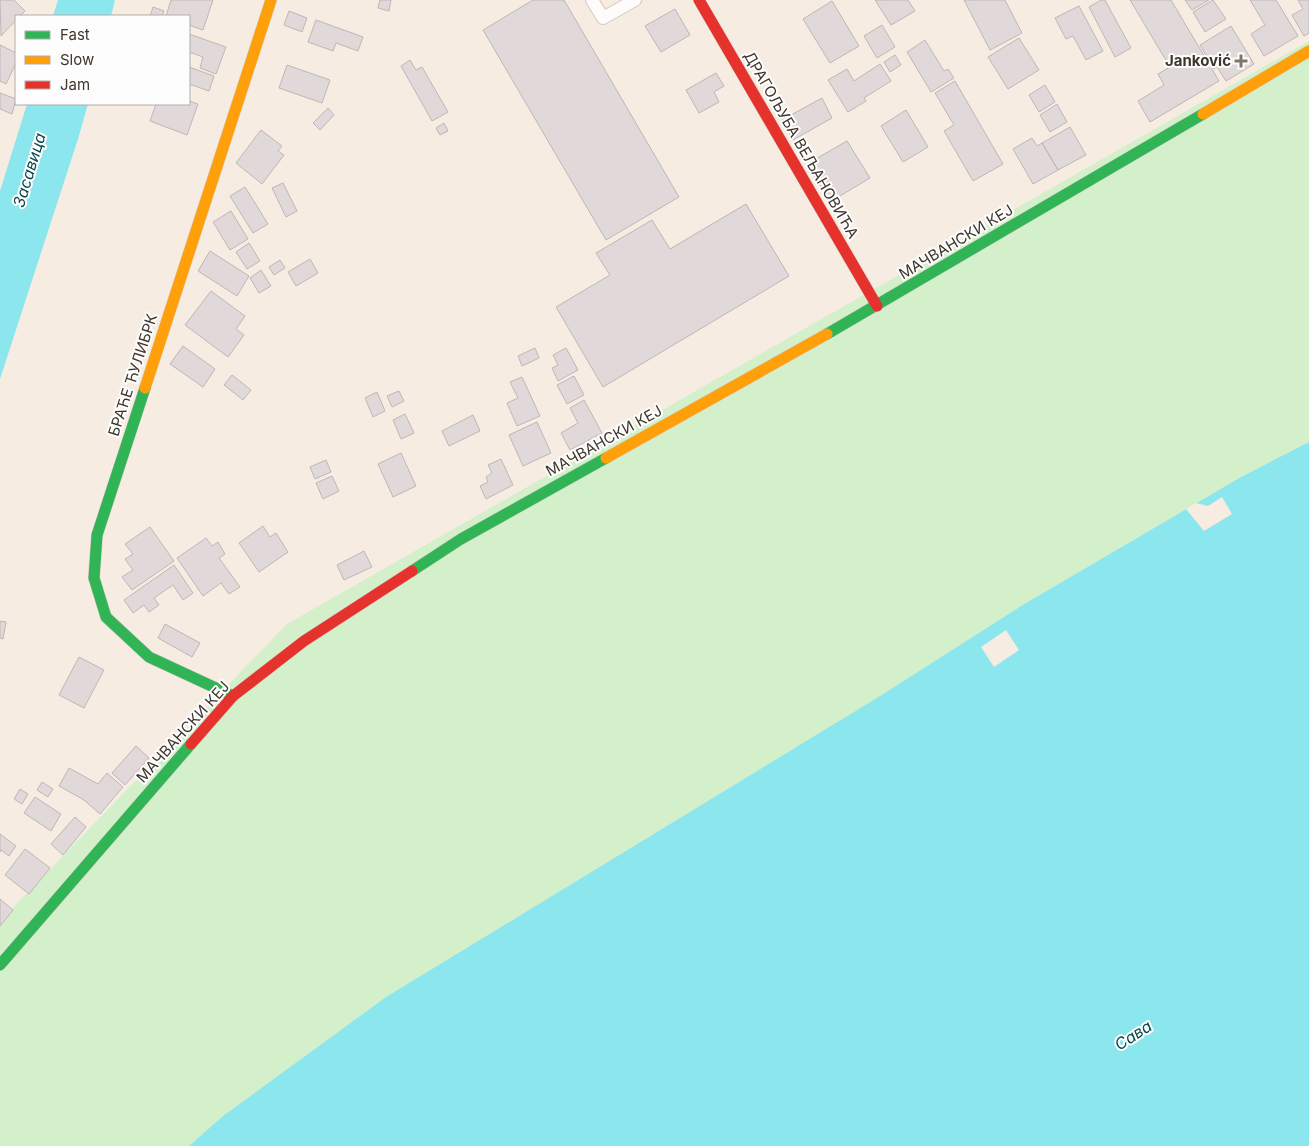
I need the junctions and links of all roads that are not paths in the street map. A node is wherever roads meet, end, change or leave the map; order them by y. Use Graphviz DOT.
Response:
graph roads {
  1 [pos="271,0"];
  2 [pos="592,0"];
  3 [pos="635,0"];
  4 [pos="699,0"];
  5 [pos="1309,51"];
  6 [pos="877,306"];
  7 [pos="233,696"];
  8 [pos="0,965"];
  1 -- 7 [label="street, БРАЋЕ ЋУЛИБРК"];
  2 -- 3 [label="lane"];
  4 -- 6 [label="street, ДРАГОЉУБА ВЕЉАНОВИЋА"];
  5 -- 6 [label="street, МАЧВАНСКИ КЕЈ"];
  6 -- 7 [label="street, МАЧВАНСКИ КЕЈ"];
  7 -- 8 [label="street, МАЧВАНСКИ КЕЈ"];
}
